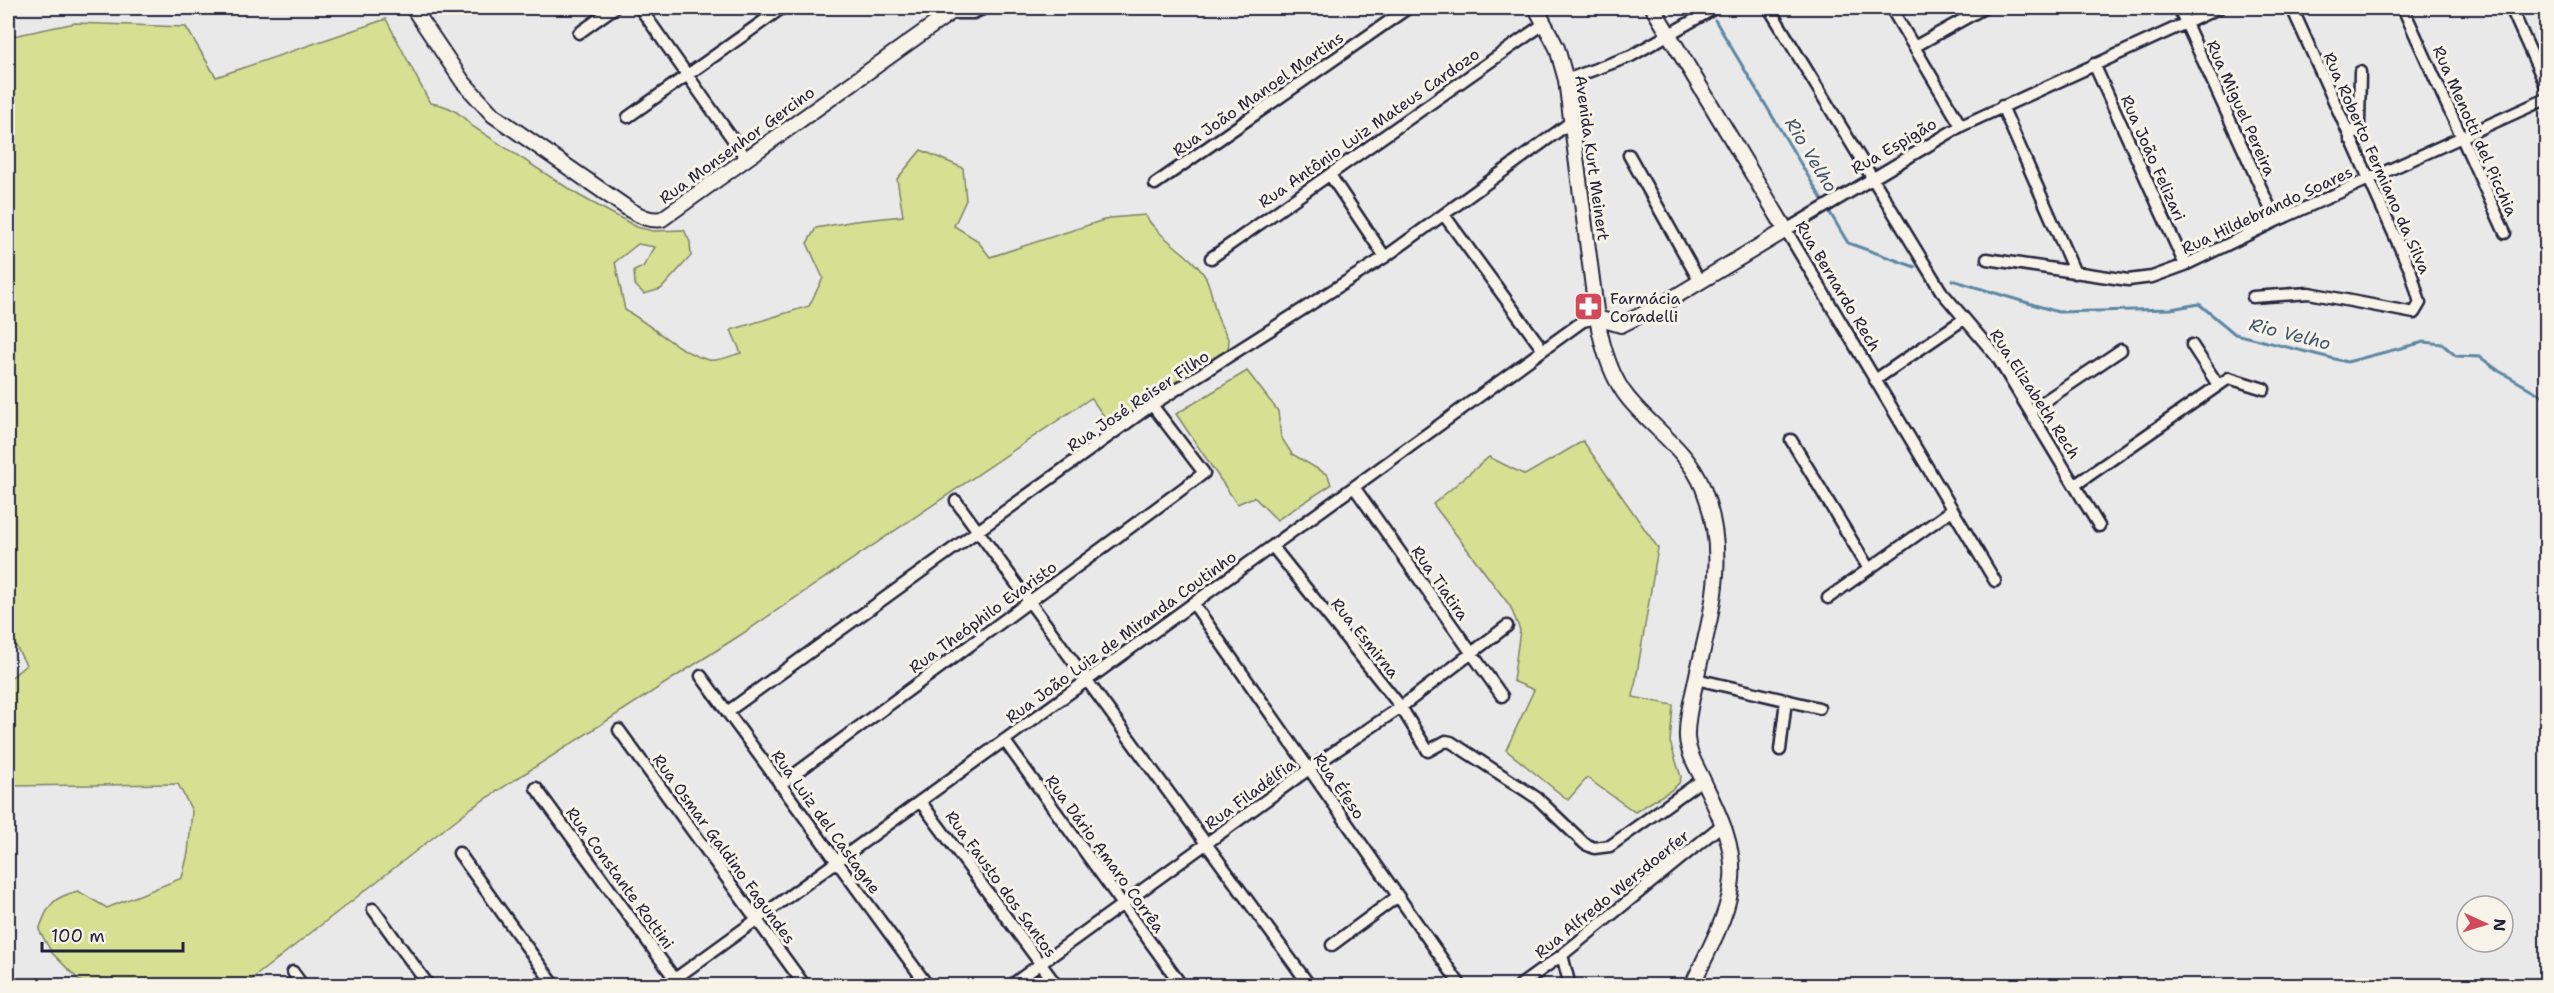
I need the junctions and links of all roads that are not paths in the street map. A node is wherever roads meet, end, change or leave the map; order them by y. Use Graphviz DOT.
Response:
graph roads {
  1 [pos="413,8"];
  2 [pos="614,8"];
  3 [pos="640,8"];
  4 [pos="782,8"];
  5 [pos="985,8"];
  6 [pos="1408,8"];
  7 [pos="1536,8"];
  8 [pos="1653,8"];
  9 [pos="1715,8"];
  10 [pos="1769,8"];
  11 [pos="1891,8"];
  12 [pos="1984,8"];
  13 [pos="2180,8"];
  14 [pos="2219,8"];
  15 [pos="2292,8"];
  16 [pos="2403,8"];
  17 [pos="2511,8"];
  18 [pos="953,10"];
  19 [pos="2186,22"];
  20 [pos="1545,23"];
  21 [pos="579,33"];
  22 [pos="1669,35"];
  23 [pos="1914,47"];
  24 [pos="2094,64"];
  25 [pos="2360,72"];
  26 [pos="688,75"];
  27 [pos="1566,80"];
  28 [pos="2547,86"];
  29 [pos="2547,99"];
  30 [pos="2002,106"];
  31 [pos="628,117"];
  32 [pos="1571,122"];
  33 [pos="1961,126"];
  34 [pos="2461,137"];
  35 [pos="2350,139"];
  36 [pos="1629,155"];
  37 [pos="746,158"];
  38 [pos="1330,175"];
  39 [pos="1872,178"];
  40 [pos="2368,179"];
  41 [pos="1155,184"];
  42 [pos="1444,215"];
  43 [pos="2276,221"];
  44 [pos="1786,230"];
  45 [pos="2505,234"];
  46 [pos="1385,256"];
  47 [pos="1211,258"];
  48 [pos="1987,260"];
  49 [pos="2185,265"];
  50 [pos="2075,273"];
  51 [pos="1700,282"];
  52 [pos="2253,297"];
  53 [pos="1597,318"];
  54 [pos="1964,319"];
  55 [pos="1621,325"];
  56 [pos="2192,345"];
  57 [pos="1543,350"];
  58 [pos="2121,350"];
  59 [pos="1608,361"];
  60 [pos="1875,380"];
  61 [pos="2218,385"];
  62 [pos="2264,389"];
  63 [pos="1152,405"];
  64 [pos="2030,411"];
  65 [pos="1791,440"];
  66 [pos="2075,485"];
  67 [pos="1354,487"];
  68 [pos="956,501"];
  69 [pos="1952,510"];
  70 [pos="2099,526"];
  71 [pos="978,531"];
  72 [pos="1274,547"];
  73 [pos="1869,569"];
  74 [pos="1995,581"];
  75 [pos="1828,598"];
  76 [pos="1029,602"];
  77 [pos="1193,603"];
  78 [pos="1507,626"];
  79 [pos="1471,652"];
  80 [pos="700,676"];
  81 [pos="1696,679"];
  82 [pos="1087,680"];
  83 [pos="1502,696"];
  84 [pos="1786,700"];
  85 [pos="1401,707"];
  86 [pos="1819,708"];
  87 [pos="727,712"];
  88 [pos="619,730"];
  89 [pos="1004,740"];
  90 [pos="1780,750"];
  91 [pos="1309,769"];
  92 [pos="1702,780"];
  93 [pos="780,784"];
  94 [pos="536,788"];
  95 [pos="920,801"];
  96 [pos="1723,824"];
  97 [pos="1206,844"];
  98 [pos="459,853"];
  99 [pos="837,861"];
  100 [pos="1398,896"];
  101 [pos="1123,904"];
  102 [pos="373,909"];
  103 [pos="757,919"];
  104 [pos="1332,945"];
  105 [pos="1562,955"];
  106 [pos="1041,964"];
  107 [pos="293,972"];
  108 [pos="677,982"];
  109 [pos="303,986"];
  110 [pos="429,986"];
  111 [pos="555,986"];
  112 [pos="664,986"];
  113 [pos="805,986"];
  114 [pos="928,986"];
  115 [pos="1010,986"];
  116 [pos="1057,986"];
  117 [pos="1182,986"];
  118 [pos="1310,986"];
  119 [pos="1461,986"];
  120 [pos="1519,986"];
  121 [pos="1570,986"];
  122 [pos="1692,986"];
  1 -- 37 [label="main road, Rua Monsenhor Gercino"];
  2 -- 21 [label="street"];
  3 -- 26 [label="street"];
  4 -- 26 [label="street"];
  5 -- 18 [label="street"];
  6 -- 41 [label="street, Rua João Manoel Martins"];
  7 -- 20 [label="main road, Avenida Kurt Meinert"];
  8 -- 22 [label="main road, Rua Bernardo Rech"];
  9 -- 22 [label="street"];
  10 -- 39 [label="street, Rua Elizabeth Rech"];
  11 -- 23 [label="street"];
  12 -- 23 [label="street"];
  13 -- 19 [label="street, Rua Miguel Pereira"];
  14 -- 19 [label="street, Rua Espigão"];
  15 -- 35 [label="street, Rua Roberto Fermiano da Silva"];
  16 -- 34 [label="street, Rua Menotti del Picchia"];
  17 -- 28 [label="street"];
  18 -- 37 [label="main road, Rua Monsenhor Gercino"];
  19 -- 24 [label="street, Rua Espigão"];
  19 -- 43 [label="street, Rua Miguel Pereira"];
  20 -- 27 [label="main road, Avenida Kurt Meinert"];
  20 -- 38 [label="street, Rua Antônio Luiz Mateus Cardozo"];
  22 -- 27 [label="street"];
  22 -- 44 [label="main road, Rua Bernardo Rech"];
  23 -- 33 [label="street"];
  24 -- 30 [label="street, Rua Espigão"];
  24 -- 49 [label="street, Rua João Felizari"];
  25 -- 35 [label="street"];
  26 -- 31 [label="street"];
  26 -- 37 [label="street"];
  27 -- 32 [label="main road, Avenida Kurt Meinert"];
  29 -- 34 [label="street, Rua Hildebrando Soares"];
  30 -- 33 [label="street, Rua Espigão"];
  30 -- 50 [label="street"];
  32 -- 42 [label="street, Rua José Reiser Filho"];
  32 -- 53 [label="main road, Avenida Kurt Meinert"];
  33 -- 39 [label="street, Rua Espigão"];
  34 -- 40 [label="street, Rua Hildebrando Soares"];
  34 -- 45 [label="street, Rua Menotti del Picchia"];
  35 -- 40 [label="street, Rua Roberto Fermiano da Silva"];
  36 -- 51 [label="street"];
  38 -- 46 [label="street"];
  38 -- 47 [label="street, Rua Antônio Luiz Mateus Cardozo"];
  39 -- 44 [label="street, Rua Espigão"];
  39 -- 54 [label="street, Rua Elizabeth Rech"];
  40 -- 43 [label="street, Rua Hildebrando Soares"];
  40 -- 52 [label="street, Rua Roberto Fermiano da Silva"];
  42 -- 46 [label="street, Rua José Reiser Filho"];
  42 -- 57 [label="street"];
  43 -- 49 [label="street, Rua Hildebrando Soares"];
  44 -- 51 [label="main road, Rua Espigão"];
  44 -- 60 [label="street, Rua Bernardo Rech"];
  46 -- 63 [label="street, Rua José Reiser Filho"];
  48 -- 50 [label="street, Rua Hildebrando Soares"];
  49 -- 50 [label="street, Rua Hildebrando Soares"];
  51 -- 55 [label="main road, Rua Espigão"];
  53 -- 55 [label="main road"];
  53 -- 57 [label="street, Rua João Luiz de Miranda Coutinho"];
  53 -- 59 [label="main road, Avenida Kurt Meinert"];
  54 -- 60 [label="street"];
  54 -- 64 [label="street, Rua Elizabeth Rech"];
  55 -- 59 [label="main road"];
  56 -- 61 [label="street"];
  57 -- 67 [label="street, Rua João Luiz de Miranda Coutinho"];
  58 -- 64 [label="street"];
  59 -- 81 [label="main road"];
  60 -- 69 [label="street, Rua Bernardo Rech"];
  61 -- 62 [label="street"];
  61 -- 66 [label="street"];
  63 -- 71 [label="street, Rua José Reiser Filho"];
  63 -- 76 [label="street, Rua Theóphilo Evaristo"];
  64 -- 66 [label="street, Rua Elizabeth Rech"];
  65 -- 73 [label="street"];
  66 -- 70 [label="street, Rua Elizabeth Rech"];
  67 -- 72 [label="street, Rua João Luiz de Miranda Coutinho"];
  67 -- 79 [label="street, Rua Tiatira"];
  68 -- 71 [label="street"];
  69 -- 73 [label="street"];
  69 -- 74 [label="street, Rua Bernardo Rech"];
  71 -- 76 [label="street"];
  71 -- 87 [label="street, Rua José Reiser Filho"];
  72 -- 77 [label="street, Rua João Luiz de Miranda Coutinho"];
  72 -- 85 [label="street, Rua Esmirna"];
  73 -- 75 [label="street"];
  76 -- 82 [label="street"];
  76 -- 93 [label="street, Rua Theóphilo Evaristo"];
  77 -- 82 [label="street, Rua João Luiz de Miranda Coutinho"];
  77 -- 91 [label="street, Rua Éfeso"];
  78 -- 79 [label="street, Rua Filadélfia"];
  79 -- 83 [label="street, Rua Tiatira"];
  79 -- 85 [label="street, Rua Filadélfia"];
  80 -- 87 [label="street, Rua Luiz del Castagne"];
  81 -- 84 [label="street"];
  81 -- 92 [label="main road"];
  82 -- 89 [label="street, Rua João Luiz de Miranda Coutinho"];
  82 -- 97 [label="street"];
  84 -- 86 [label="street"];
  84 -- 90 [label="street"];
  85 -- 91 [label="street, Rua Filadélfia"];
  85 -- 92 [label="street, Rua Esmirna"];
  87 -- 93 [label="street, Rua Luiz del Castagne"];
  88 -- 103 [label="street, Rua Osmar Galdino Fagundes"];
  89 -- 95 [label="street, Rua João Luiz de Miranda Coutinho"];
  89 -- 101 [label="street, Rua Dário Amaro Corrêa"];
  91 -- 97 [label="street, Rua Filadélfia"];
  91 -- 100 [label="street, Rua Éfeso"];
  92 -- 96 [label="main road"];
  93 -- 99 [label="street, Rua Luiz del Castagne"];
  94 -- 108 [label="street, Rua Constante Rottini"];
  95 -- 99 [label="street, Rua João Luiz de Miranda Coutinho"];
  95 -- 106 [label="street, Rua Fausto dos Santos"];
  96 -- 105 [label="street, Rua Alfredo Wersdoerfer"];
  96 -- 122 [label="main road"];
  97 -- 101 [label="street, Rua Filadélfia"];
  97 -- 118 [label="street"];
  98 -- 111 [label="street"];
  99 -- 103 [label="street, Rua João Luiz de Miranda Coutinho"];
  99 -- 114 [label="street, Rua Luiz del Castagne"];
  100 -- 104 [label="street"];
  100 -- 119 [label="street, Rua Éfeso"];
  101 -- 106 [label="street, Rua Filadélfia"];
  101 -- 117 [label="street, Rua Dário Amaro Corrêa"];
  102 -- 110 [label="street"];
  103 -- 108 [label="street, Rua João Luiz de Miranda Coutinho"];
  103 -- 113 [label="street, Rua Osmar Galdino Fagundes"];
  105 -- 120 [label="street, Rua Alfredo Wersdoerfer"];
  105 -- 121 [label="street"];
  106 -- 115 [label="street, Rua Filadélfia"];
  106 -- 116 [label="street, Rua Fausto dos Santos"];
  107 -- 109 [label="street"];
  108 -- 112 [label="street, Rua João Luiz de Miranda Coutinho"];
}
